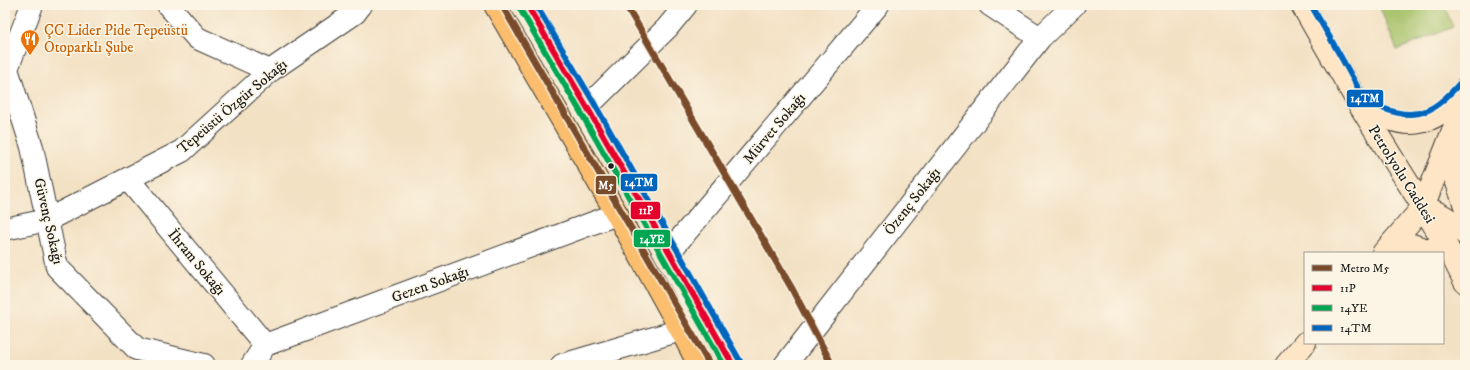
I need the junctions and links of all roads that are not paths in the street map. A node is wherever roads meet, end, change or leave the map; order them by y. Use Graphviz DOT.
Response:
graph roads {
  1 [pos="32,5"];
  2 [pos="168,5"];
  3 [pos="361,5"];
  4 [pos="495,5"];
  5 [pos="528,5"];
  6 [pos="686,5"];
  7 [pos="878,5"];
  8 [pos="990,5"];
  9 [pos="1074,5"];
  10 [pos="1302,5"];
  11 [pos="1040,38"];
  12 [pos="6,69"];
  13 [pos="270,71"];
  14 [pos="1465,89"];
  15 [pos="1465,100"];
  16 [pos="588,106"];
  17 [pos="1360,106"];
  18 [pos="1457,122"];
  19 [pos="128,179"];
  20 [pos="1465,206"];
  21 [pos="1423,207"];
  22 [pos="617,214"];
  23 [pos="47,220"];
  24 [pos="5,229"];
  25 [pos="1465,234"];
  26 [pos="1387,248"];
  27 [pos="670,251"];
  28 [pos="1433,252"];
  29 [pos="1455,270"];
  30 [pos="681,330"];
  31 [pos="1304,344"];
  32 [pos="265,345"];
  33 [pos="204,365"];
  34 [pos="252,365"];
  35 [pos="562,365"];
  36 [pos="698,365"];
  37 [pos="733,365"];
  38 [pos="785,365"];
  39 [pos="1286,365"];
  1 -- 12 [label="street"];
  2 -- 13 [label="street"];
  3 -- 13 [label="street, Tepeüstü Özgür Sokağı"];
  4 -- 22 [label="main road"];
  5 -- 16 [label="main road"];
  6 -- 16 [label="street"];
  7 -- 27 [label="street, Mürvet Sokağı"];
  8 -- 11 [label="street"];
  9 -- 11 [label="street, Özenç Sokağı"];
  10 -- 17 [label="main road, Petrolyolu Caddesi"];
  11 -- 38 [label="street, Özenç Sokağı"];
  12 -- 23 [label="street, Güvenç Sokağı"];
  13 -- 19 [label="street, Tepeüstü Özgür Sokağı"];
  14 -- 17 [label="main road"];
  15 -- 18 [label="main road"];
  16 -- 27 [label="main road"];
  17 -- 21 [label="main road, Petrolyolu Caddesi"];
  18 -- 20 [label="main road"];
  18 -- 21 [label="main road"];
  19 -- 23 [label="street, Tepeüstü Özgür Sokağı"];
  19 -- 32 [label="street, İhram Sokağı"];
  21 -- 25 [label="main road"];
  21 -- 26 [label="main road"];
  21 -- 29 [label="main road, Petrolyolu Caddesi"];
  22 -- 30 [label="main road"];
  22 -- 32 [label="street, Gezen Sokağı"];
  23 -- 24 [label="street, Tepeüstü Özgür Sokağı"];
  23 -- 33 [label="street, Güvenç Sokağı"];
  26 -- 28 [label="main road"];
  27 -- 37 [label="main road"];
  30 -- 35 [label="street"];
  30 -- 36 [label="main road"];
  31 -- 39 [label="main road"];
  32 -- 34 [label="street"];
}
